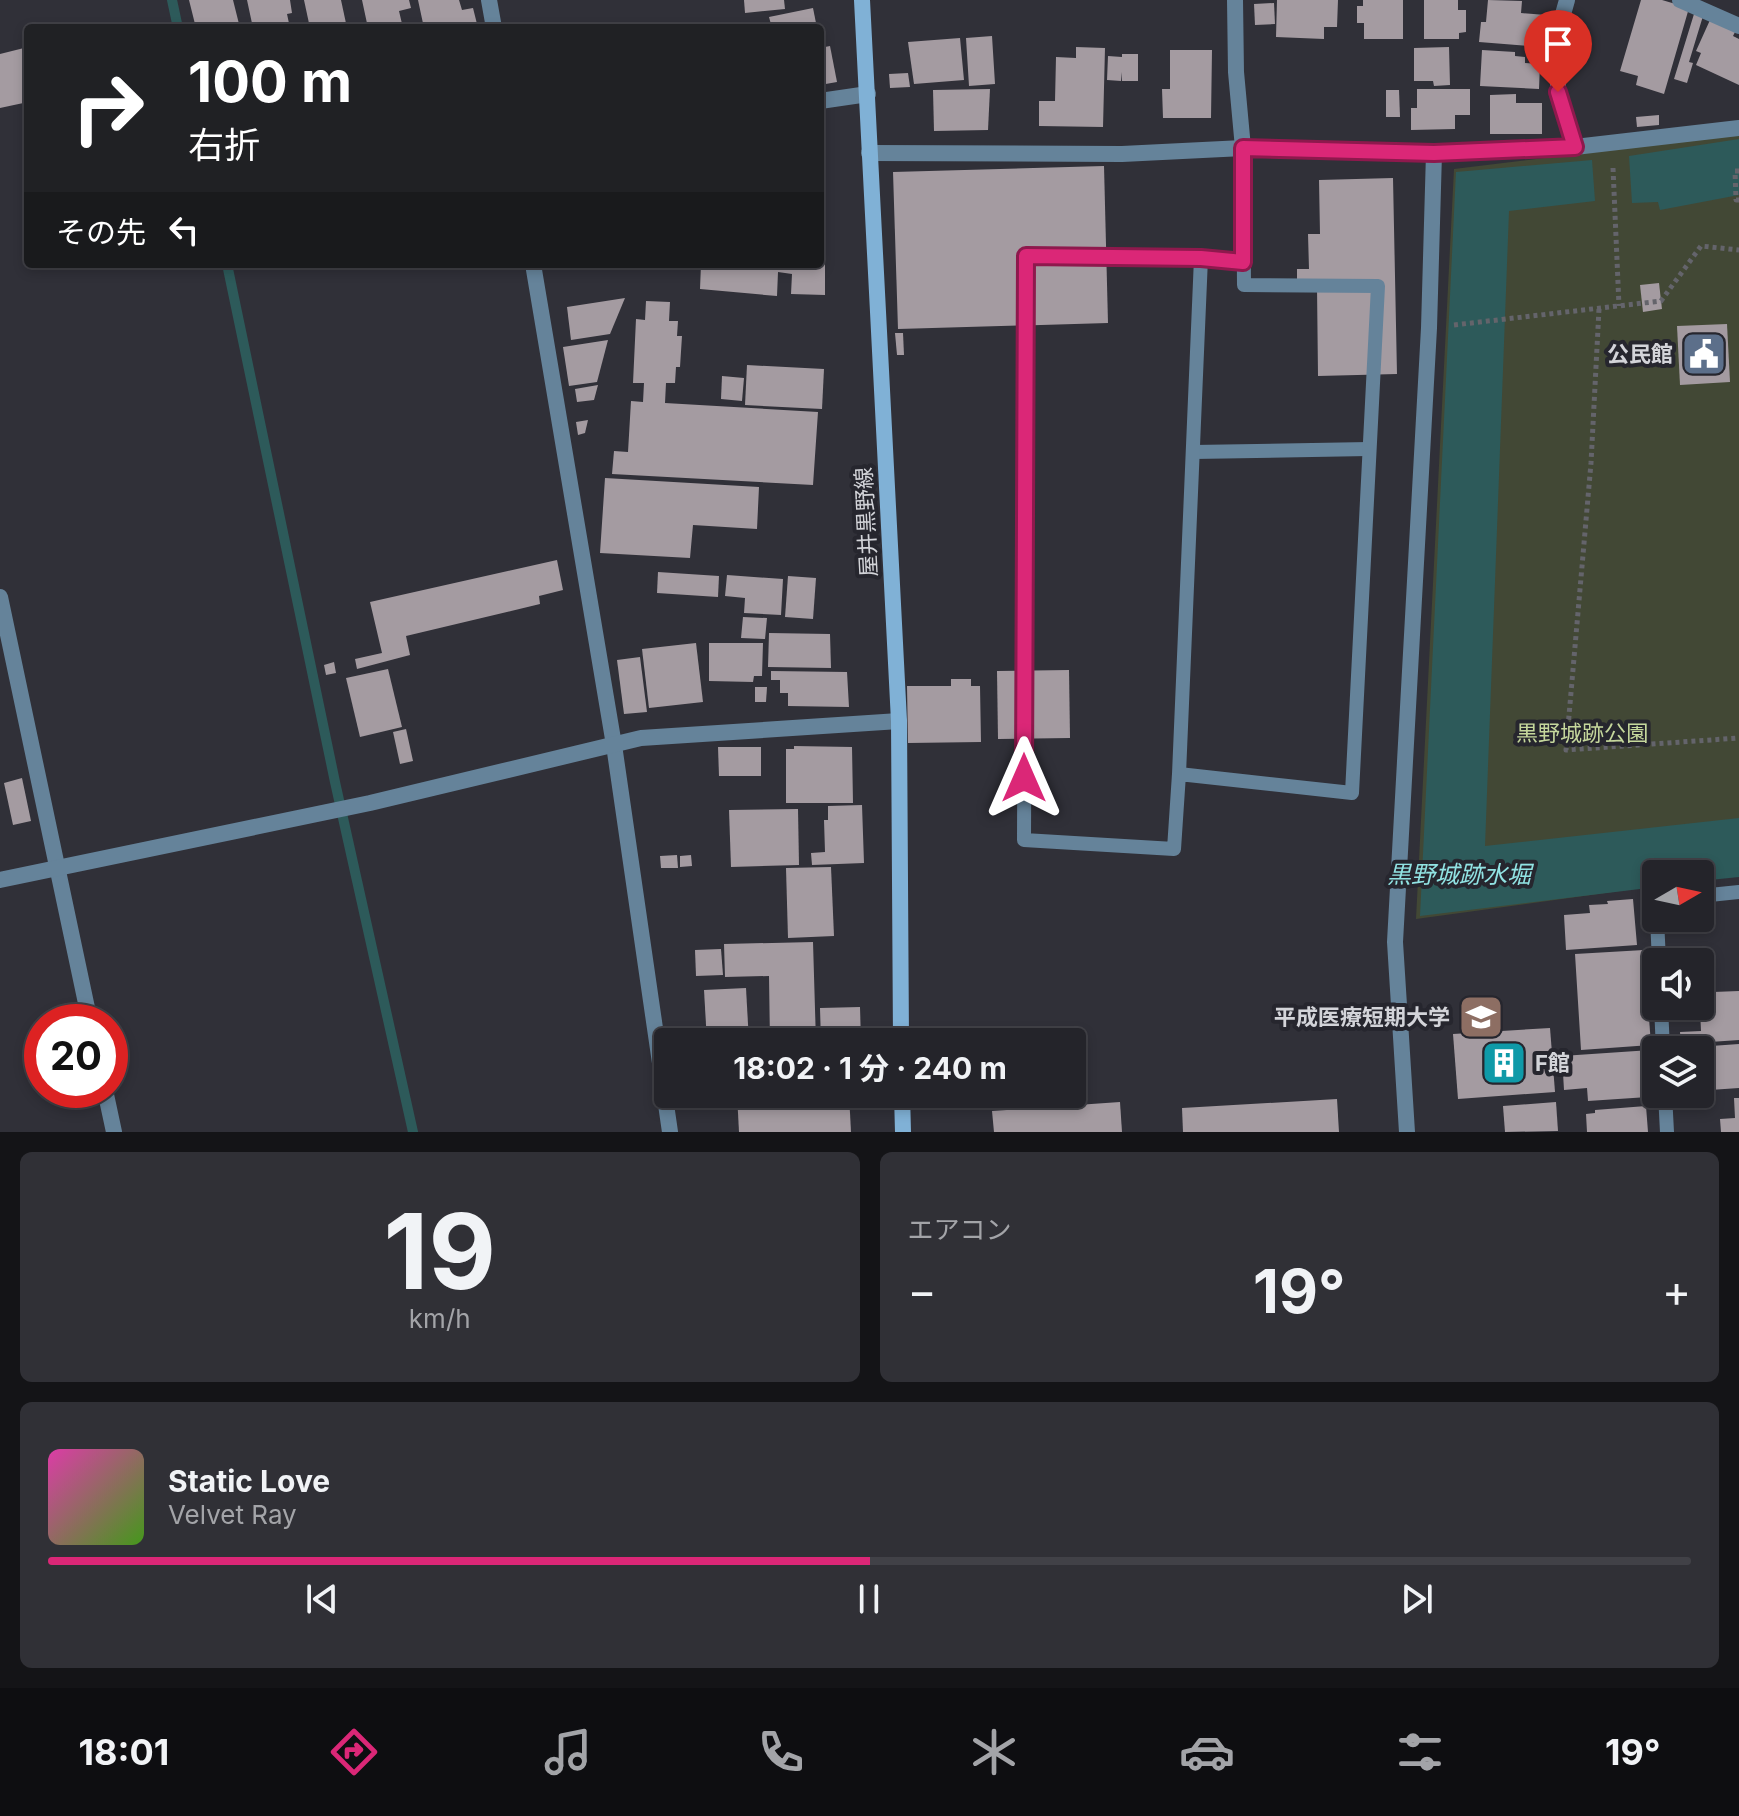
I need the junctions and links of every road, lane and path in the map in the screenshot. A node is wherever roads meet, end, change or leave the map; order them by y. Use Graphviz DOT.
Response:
graph roads {
  1 [pos="489,0"];
  2 [pos="862,0"];
  3 [pos="1235,0"];
  4 [pos="1567,0"];
  5 [pos="1680,0"];
  6 [pos="493,24"];
  7 [pos="1739,26"];
  8 [pos="868,94"];
  9 [pos="824,100"];
  10 [pos="1739,128"];
  11 [pos="1575,147"];
  12 [pos="1243,148"];
  13 [pos="869,153"];
  14 [pos="1434,153"];
  15 [pos="1613,163"];
  16 [pos="1739,171"];
  17 [pos="1739,200"];
  18 [pos="1739,250"];
  19 [pos="1201,258"];
  20 [pos="1243,262"];
  21 [pos="534,268"];
  22 [pos="1619,306"];
  23 [pos="1599,309"];
  24 [pos="1429,328"];
  25 [pos="1369,449"];
  26 [pos="1193,452"];
  27 [pos="0,597"];
  28 [pos="899,721"];
  29 [pos="1739,738"];
  30 [pos="614,745"];
  31 [pos="1179,774"];
  32 [pos="58,870"];
  33 [pos="0,880"];
  34 [pos="1739,892"];
  35 [pos="1714,895"];
  36 [pos="86,1004"];
  37 [pos="901,1028"];
  38 [pos="109,1108"];
  39 [pos="902,1108"];
  40 [pos="1666,1108"];
  41 [pos="114,1132"];
  42 [pos="670,1132"];
  43 [pos="903,1132"];
  44 [pos="1407,1132"];
  45 [pos="1667,1132"];
  1 -- 6 [label="street"];
  2 -- 8 [label="main road, 屋井黒野線"];
  3 -- 12 [label="street"];
  4 -- 11 [label="street"];
  5 -- 7 [label="street"];
  8 -- 9 [label="street"];
  8 -- 13 [label="main road, 屋井黒野線"];
  10 -- 11 [label="street"];
  11 -- 14 [label="street"];
  12 -- 13 [label="street"];
  12 -- 14 [label="street"];
  12 -- 20 [label="lane"];
  13 -- 28 [label="main road, 屋井黒野線"];
  14 -- 24 [label="street"];
  15 -- 22 [label="path"];
  16 -- 17 [label="path"];
  18 -- 22 [label="path"];
  19 -- 20 [label="lane"];
  19 -- 26 [label="lane"];
  19 -- 31 [label="lane"];
  20 -- 25 [label="lane"];
  21 -- 30 [label="street"];
  22 -- 23 [label="path"];
  23 -- 24 [label="path"];
  23 -- 29 [label="path"];
  24 -- 44 [label="street"];
  25 -- 26 [label="lane"];
  25 -- 31 [label="lane"];
  26 -- 31 [label="lane"];
  27 -- 32 [label="street"];
  28 -- 30 [label="street"];
  28 -- 37 [label="main road, 屋井黒野線"];
  30 -- 32 [label="street"];
  30 -- 42 [label="street"];
  32 -- 33 [label="street"];
  32 -- 36 [label="street"];
  34 -- 35 [label="lane"];
  38 -- 41 [label="street"];
  39 -- 43 [label="main road"];
  40 -- 45 [label="lane"];
}
